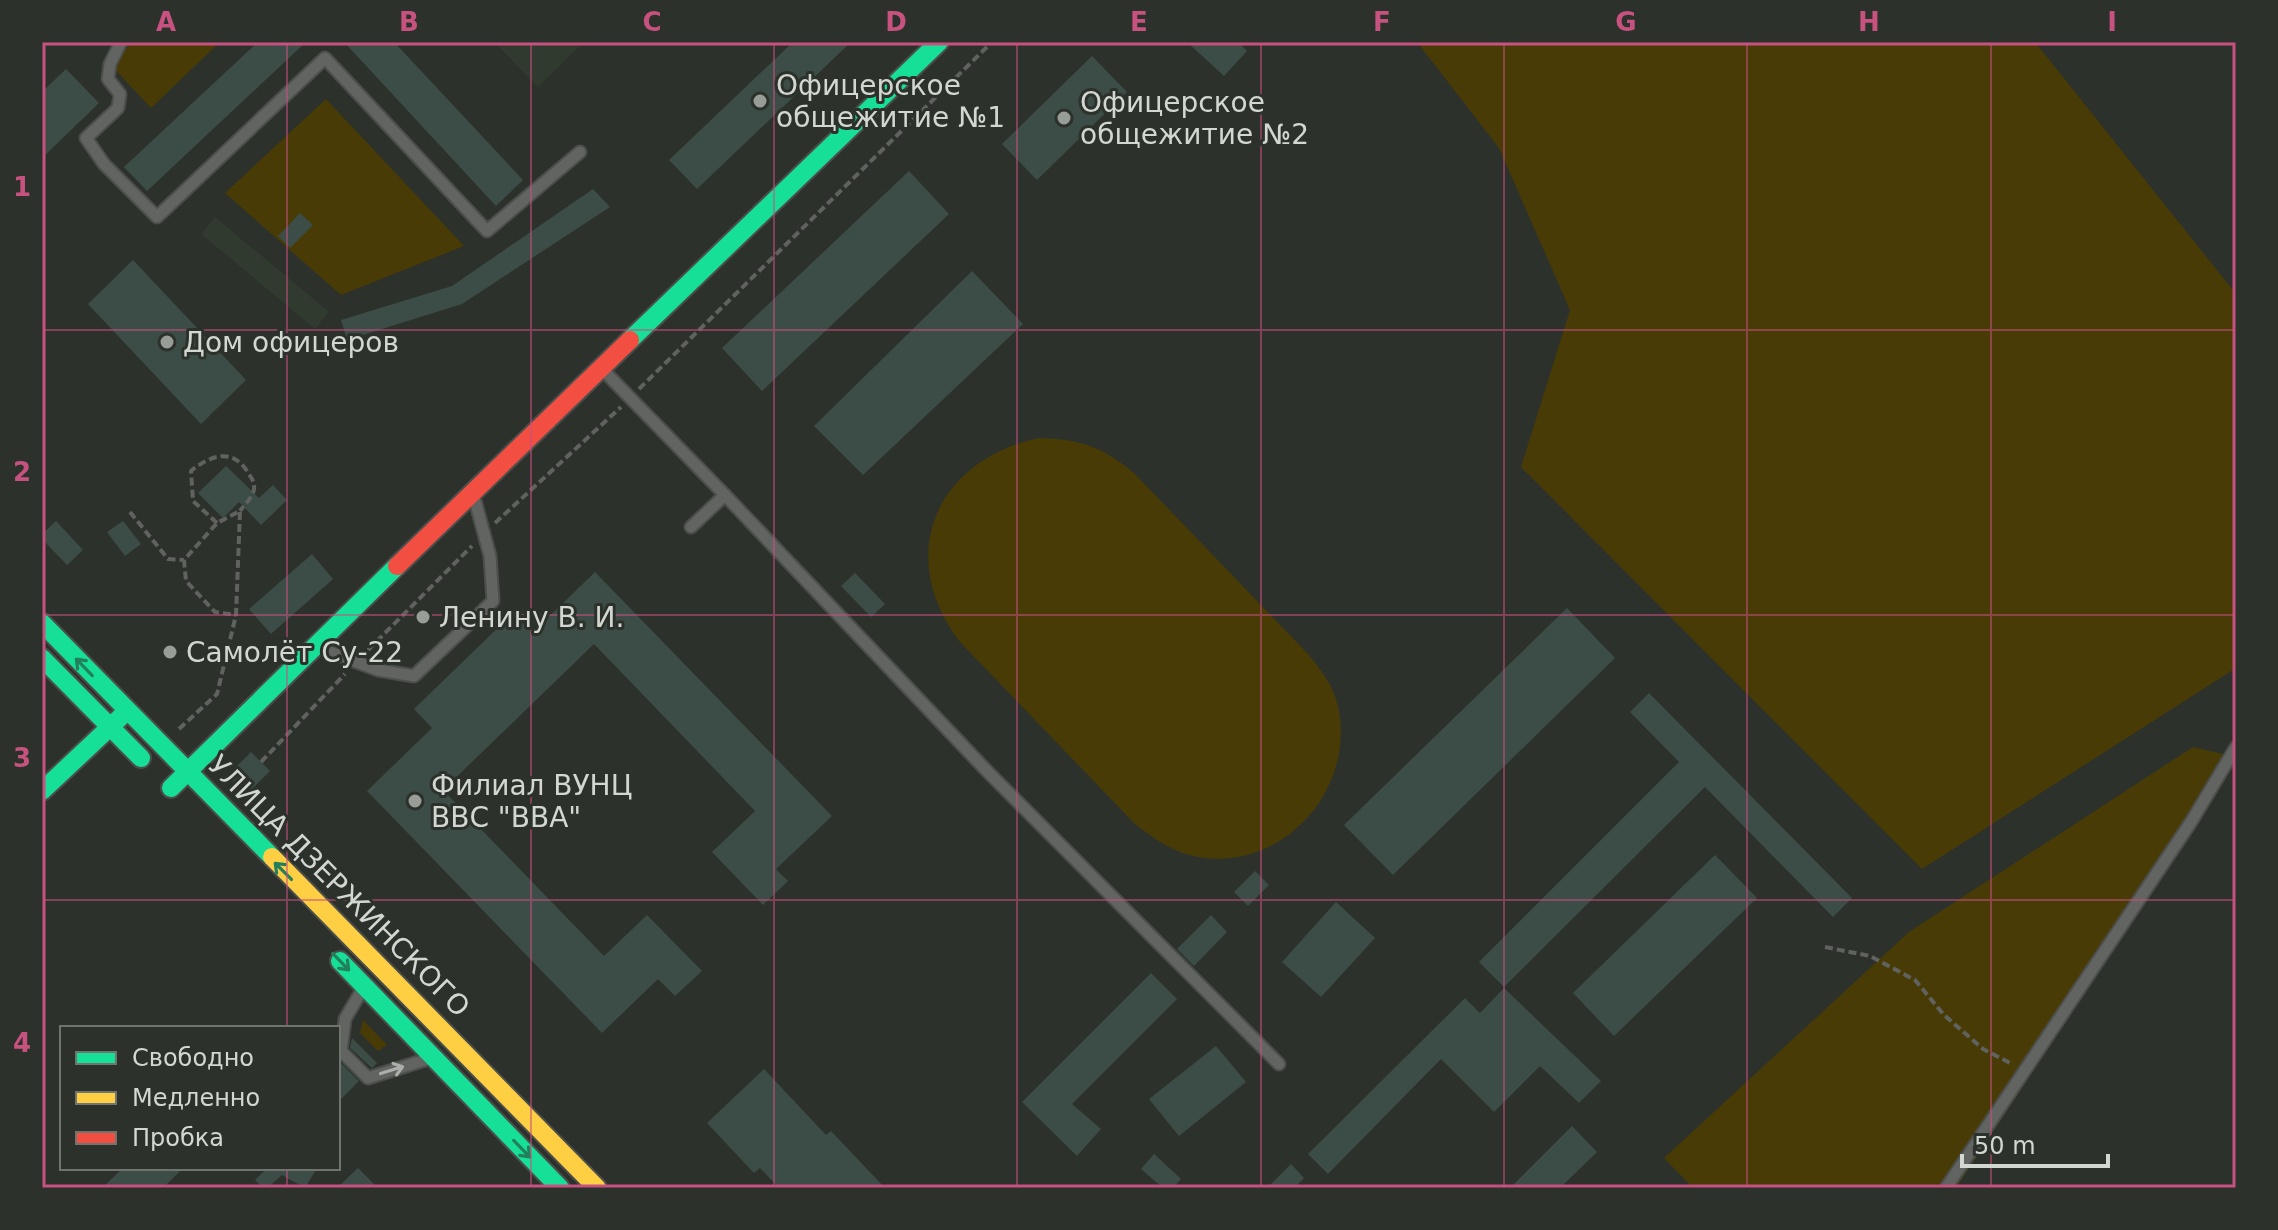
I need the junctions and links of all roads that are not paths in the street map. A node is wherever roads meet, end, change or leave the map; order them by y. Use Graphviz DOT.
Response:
graph roads {
  1 [pos="121,42"];
  2 [pos="939,42"];
  3 [pos="580,152"];
  4 [pos="601,369"];
  5 [pos="473,492"];
  6 [pos="725,495"];
  7 [pos="691,527"];
  8 [pos="42,623"];
  9 [pos="315,646"];
  10 [pos="42,658"];
  11 [pos="127,711"];
  12 [pos="110,727"];
  13 [pos="2236,747"];
  14 [pos="187,773"];
  15 [pos="42,791"];
  16 [pos="328,949"];
  17 [pos="365,986"];
  18 [pos="433,1057"];
  19 [pos="1279,1064"];
  20 [pos="579,1169"];
  21 [pos="560,1188"];
  22 [pos="597,1188"];
  23 [pos="1946,1188"];
  1 -- 3 [label="lane"];
  2 -- 4 [label="main road"];
  4 -- 5 [label="main road"];
  4 -- 6 [label="lane"];
  5 -- 9 [label="main road"];
  5 -- 9 [label="lane"];
  6 -- 7 [label="lane"];
  6 -- 19 [label="lane"];
  11 -- 8 [label="main road, УЛИЦА ДЗЕРЖИНСКОГО, one-way"];
  9 -- 14 [label="main road"];
  10 -- 12 [label="main road"];
  11 -- 12 [label="main road"];
  11 -- 14 [label="main road, УЛИЦА ДЗЕРЖИНСКОГО"];
  12 -- 14 [label="main road"];
  12 -- 15 [label="main road"];
  13 -- 23 [label="lane"];
  20 -- 14 [label="main road, УЛИЦА ДЗЕРЖИНСКОГО, one-way"];
  16 -- 17 [label="main road, УЛИЦА ДЗЕРЖИНСКОГО, one-way"];
  17 -- 18 [label="main road, УЛИЦА ДЗЕРЖИНСКОГО"];
  17 -- 18 [label="lane, one-way"];
  18 -- 21 [label="main road, УЛИЦА ДЗЕРЖИНСКОГО, one-way"];
  20 -- 21 [label="lane"];
  20 -- 22 [label="main road, УЛИЦА ДЗЕРЖИНСКОГО"];
}
